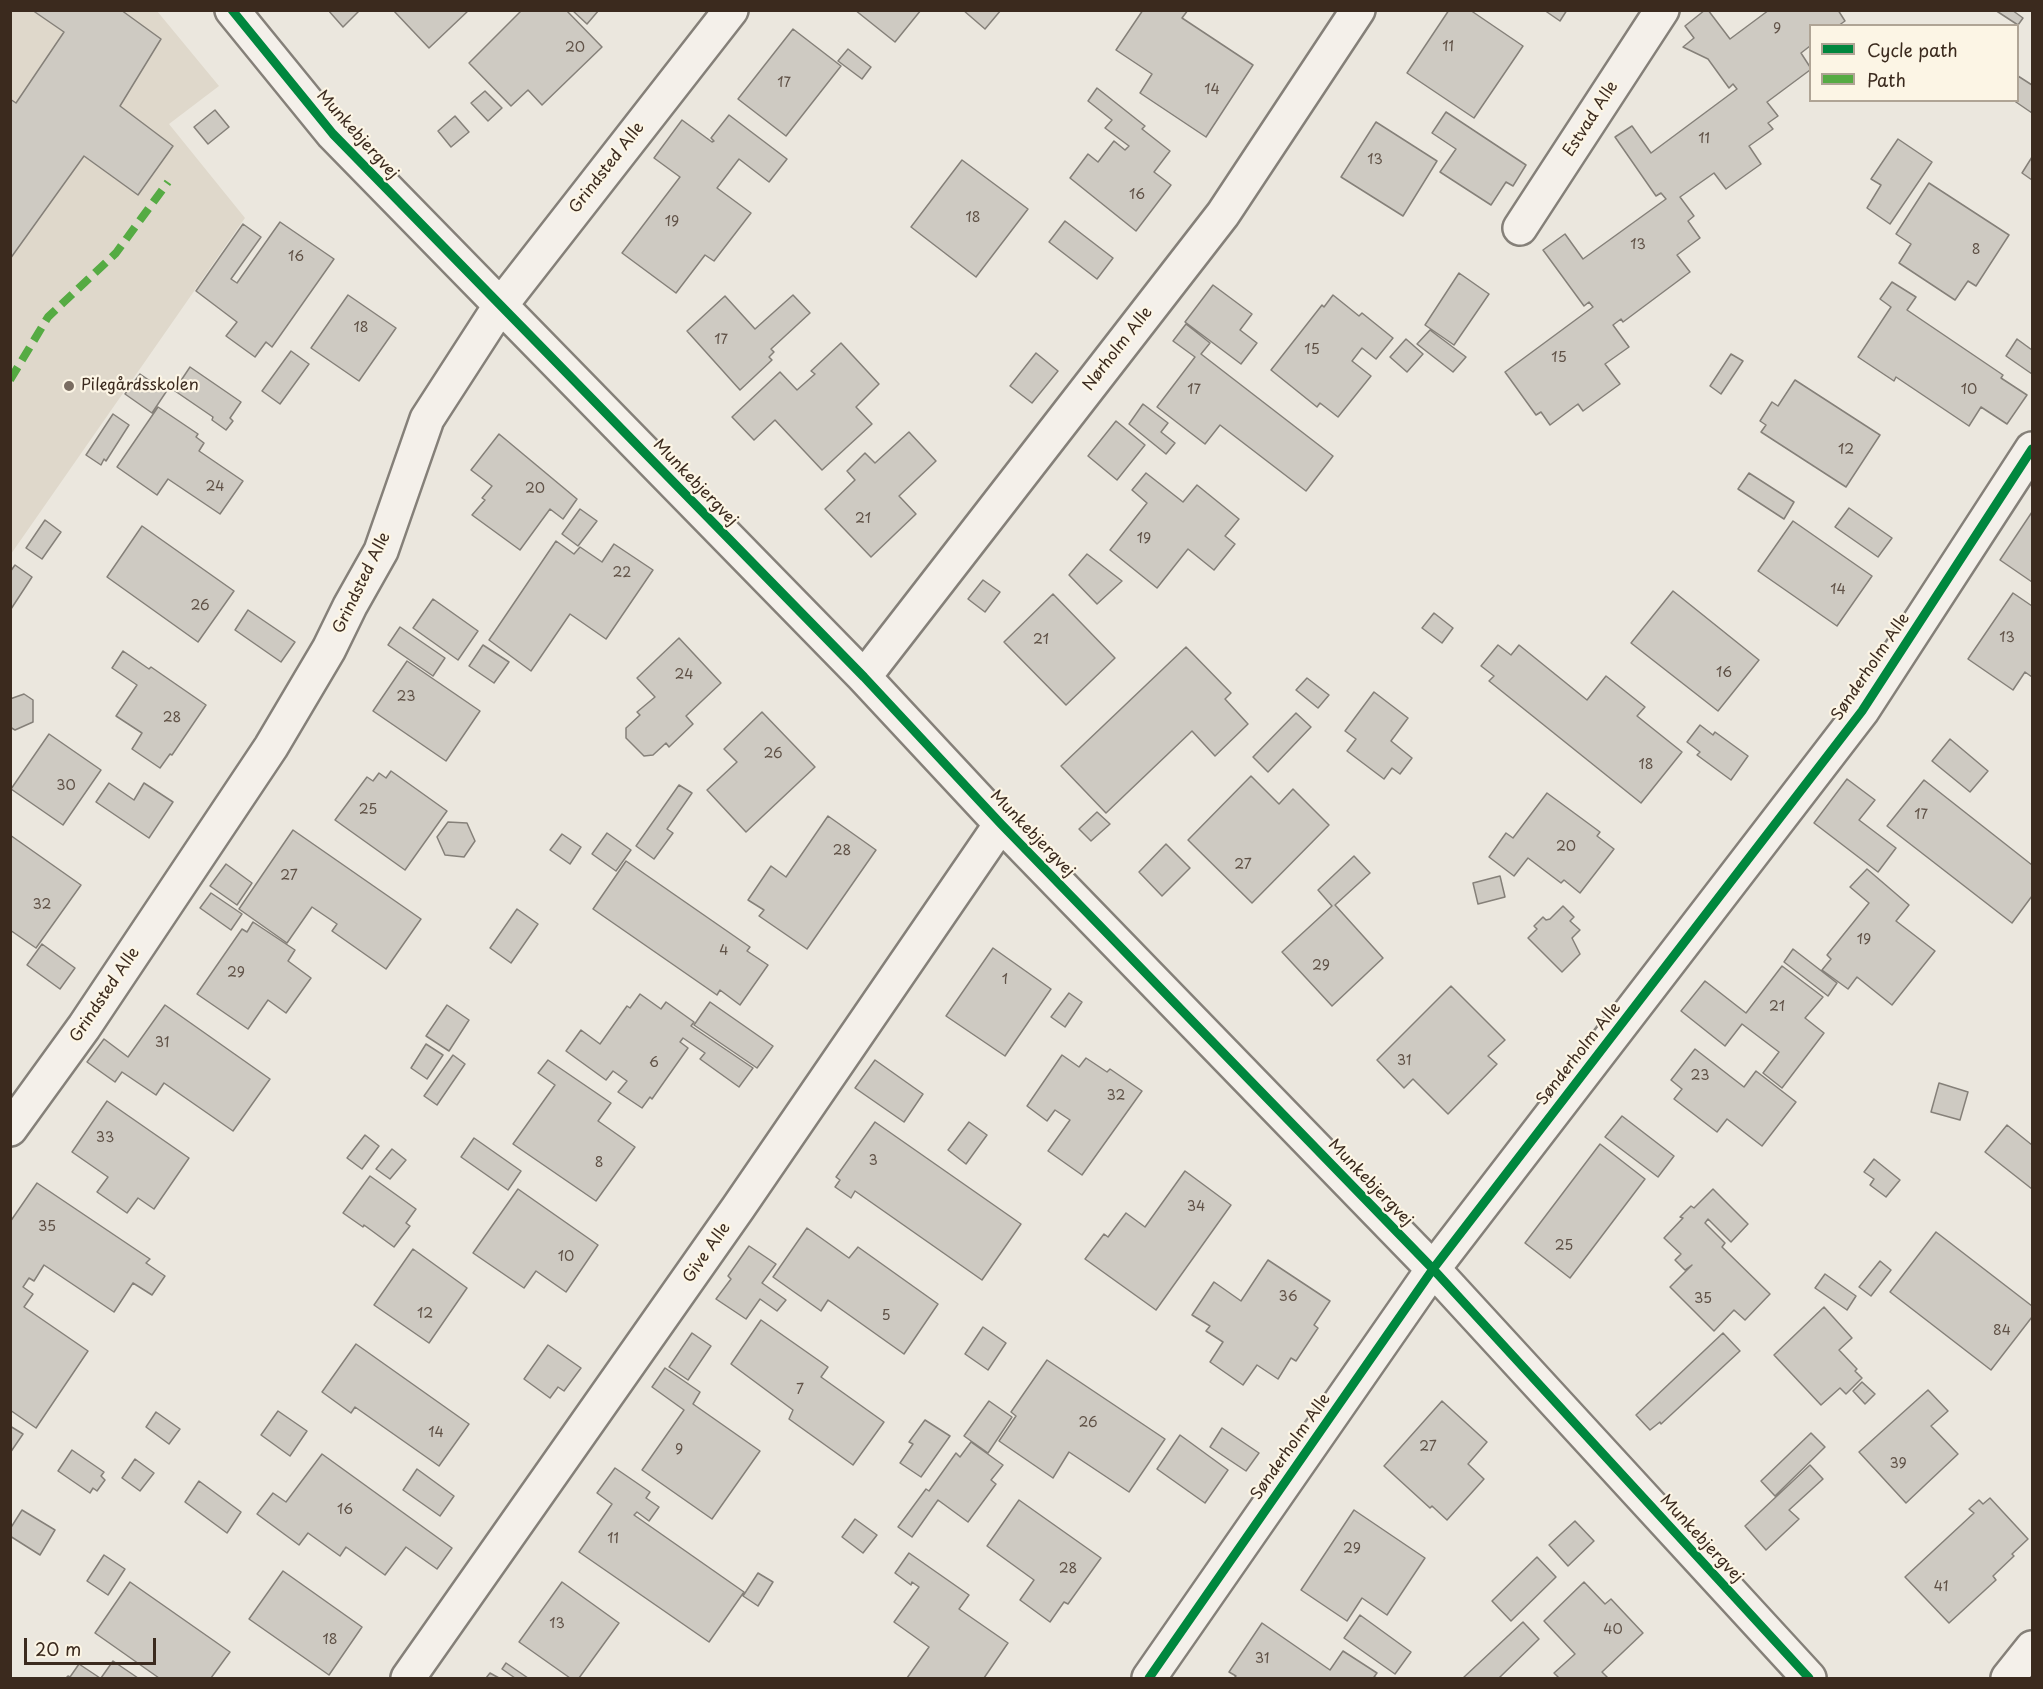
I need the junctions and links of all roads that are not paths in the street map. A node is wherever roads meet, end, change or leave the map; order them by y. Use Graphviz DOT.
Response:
graph roads {
  1 [pos="232,10"];
  2 [pos="730,10"];
  3 [pos="1358,10"];
  4 [pos="1662,10"];
  5 [pos="1520,228"];
  6 [pos="500,306"];
  7 [pos="2032,448"];
  8 [pos="864,677"];
  9 [pos="1001,824"];
  10 [pos="10,1129"];
  11 [pos="1433,1269"];
  12 [pos="2032,1648"];
  13 [pos="408,1678"];
  14 [pos="1149,1678"];
  15 [pos="1809,1678"];
  16 [pos="2008,1678"];
  1 -- 6 [label="street, Munkebjergvej"];
  2 -- 6 [label="street, Grindsted Alle"];
  3 -- 8 [label="street, Nørholm Alle"];
  4 -- 5 [label="street, Estvad Alle"];
  6 -- 8 [label="street, Munkebjergvej"];
  6 -- 10 [label="street, Grindsted Alle"];
  7 -- 11 [label="street, Sønderholm Alle"];
  8 -- 9 [label="street, Munkebjergvej"];
  9 -- 11 [label="street, Munkebjergvej"];
  9 -- 13 [label="street, Give Alle"];
  11 -- 14 [label="street, Sønderholm Alle"];
  11 -- 15 [label="street, Munkebjergvej"];
  12 -- 16 [label="street"];
}
